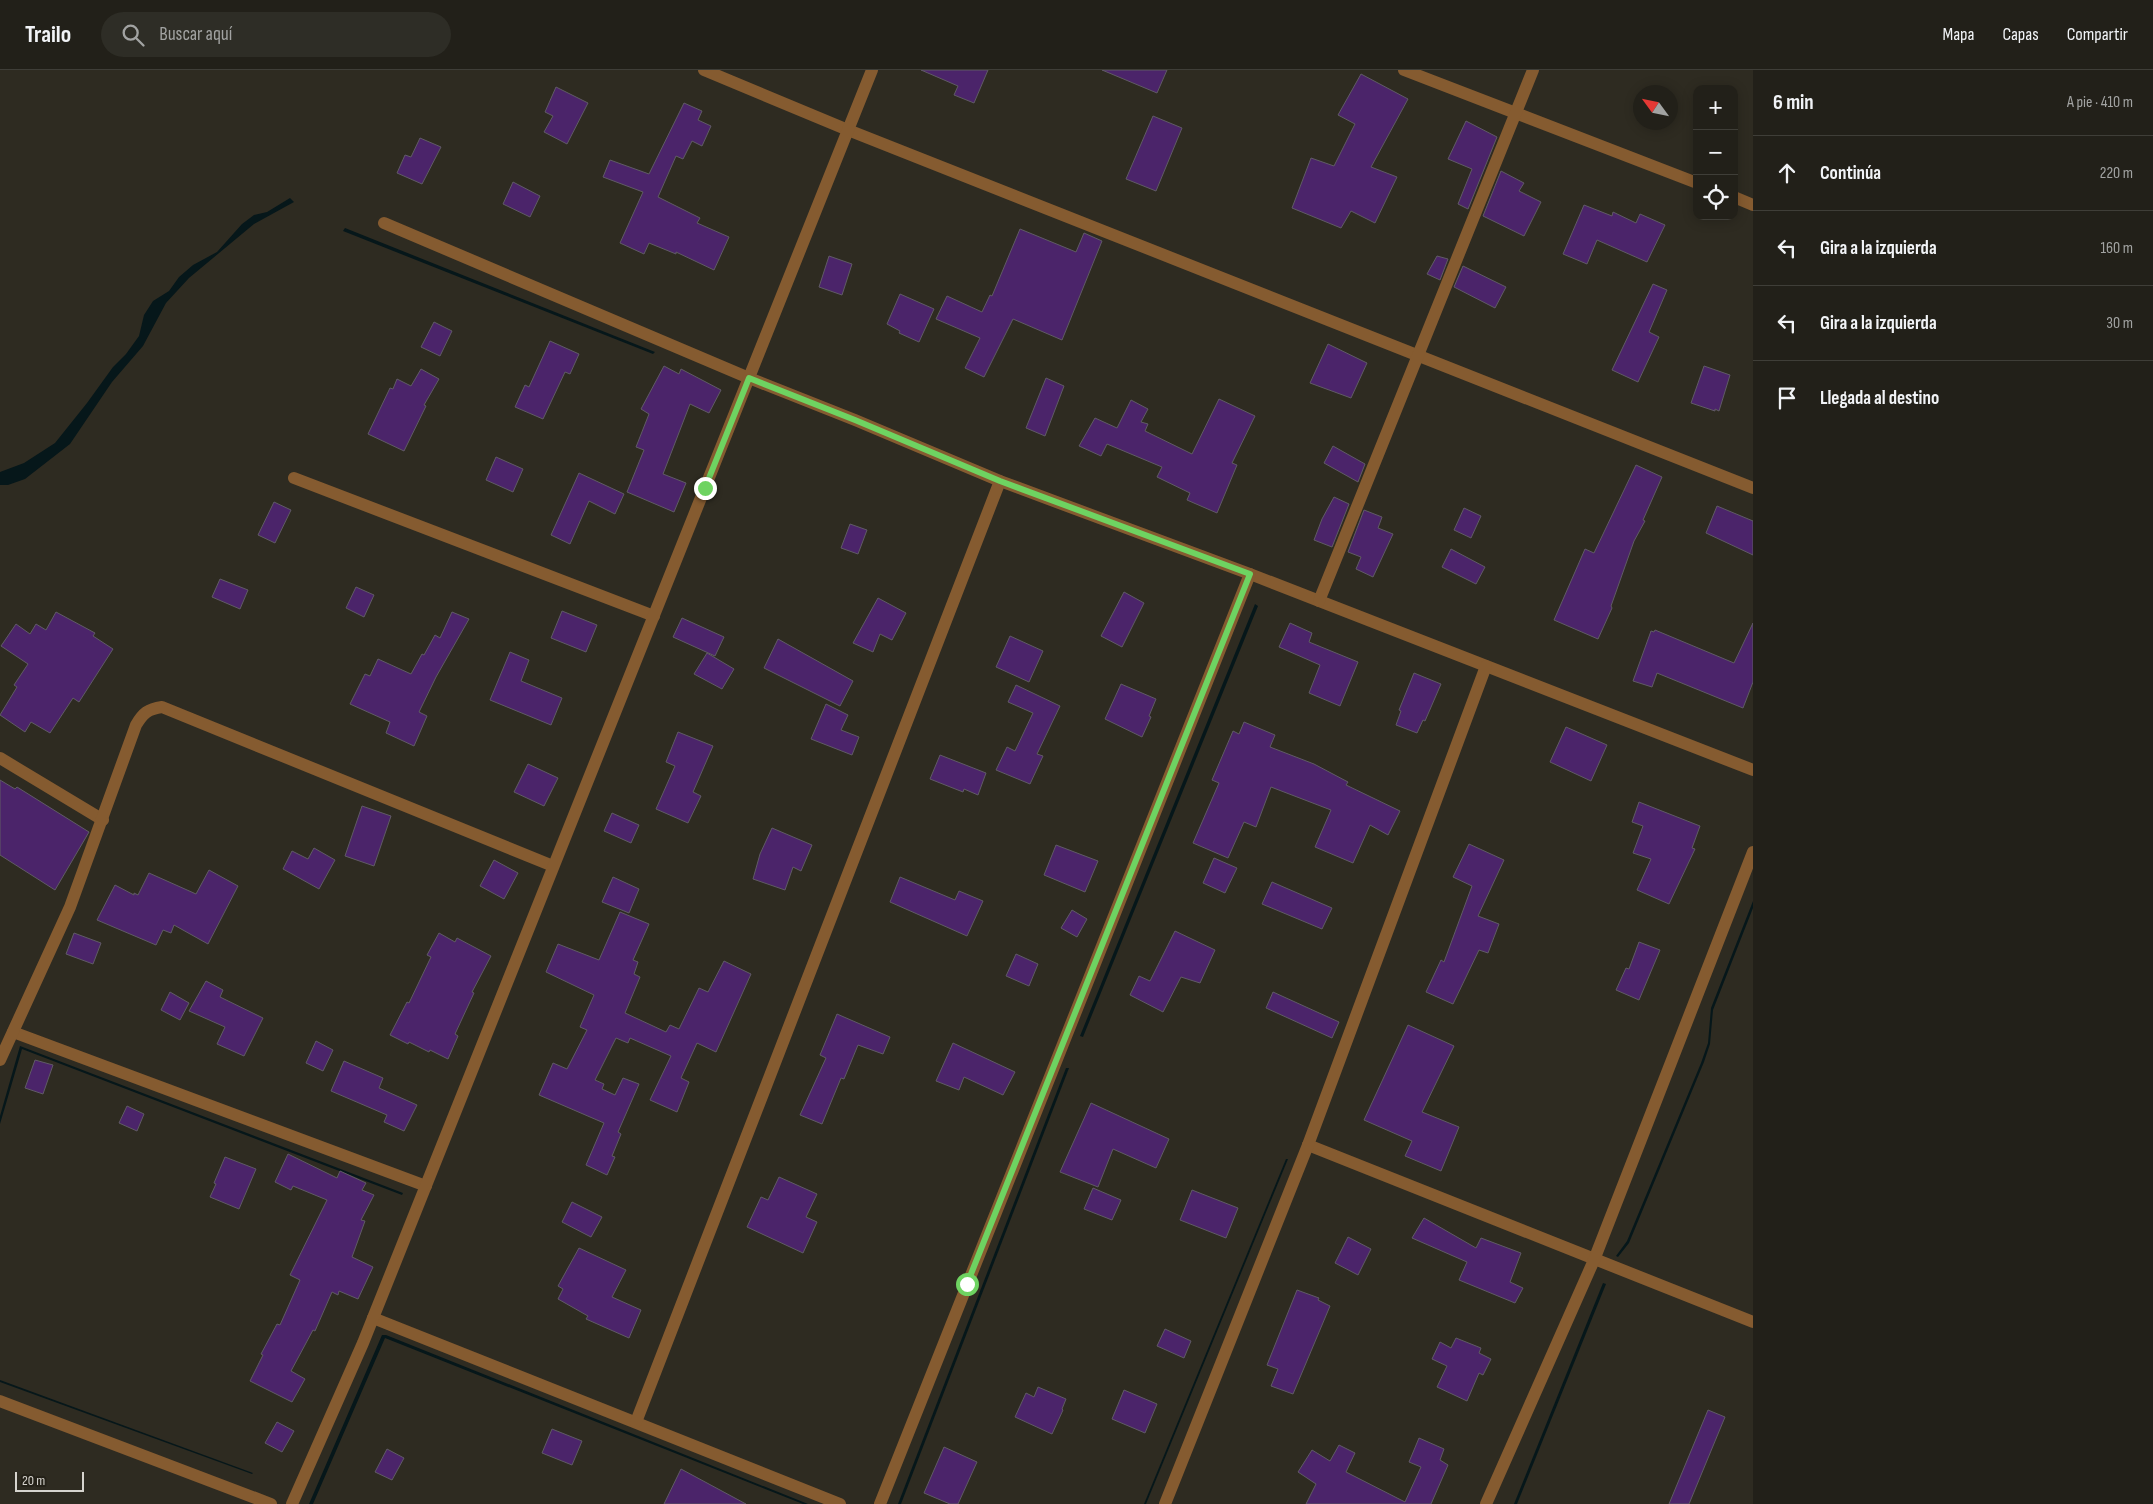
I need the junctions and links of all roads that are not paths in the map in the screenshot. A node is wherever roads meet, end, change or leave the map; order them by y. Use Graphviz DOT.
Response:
graph roads {
  1 [pos="704,70"];
  2 [pos="872,70"];
  3 [pos="1404,70"];
  4 [pos="1533,70"];
  5 [pos="1515,113"];
  6 [pos="848,130"];
  7 [pos="1693,181"];
  8 [pos="1738,199"];
  9 [pos="1753,205"];
  10 [pos="384,223"];
  11 [pos="1418,355"];
  12 [pos="749,378"];
  13 [pos="294,478"];
  14 [pos="1000,481"];
  15 [pos="1753,488"];
  16 [pos="1250,574"];
  17 [pos="1319,601"];
  18 [pos="654,616"];
  19 [pos="1486,666"];
  20 [pos="0,758"];
  21 [pos="1753,770"];
  22 [pos="103,820"];
  23 [pos="1753,852"];
  24 [pos="554,866"];
  25 [pos="13,1032"];
  26 [pos="1,1056"];
  27 [pos="1308,1145"];
  28 [pos="426,1186"];
  29 [pos="1594,1260"];
  30 [pos="373,1318"];
  31 [pos="1753,1322"];
  32 [pos="0,1401"];
  33 [pos="636,1422"];
  34 [pos="271,1504"];
  35 [pos="292,1504"];
  36 [pos="840,1504"];
  37 [pos="880,1504"];
  38 [pos="1165,1504"];
  39 [pos="1486,1504"];
  1 -- 6 [label="street"];
  2 -- 6 [label="street"];
  3 -- 5 [label="street"];
  4 -- 5 [label="street"];
  5 -- 7 [label="street"];
  5 -- 11 [label="street"];
  6 -- 11 [label="street"];
  6 -- 12 [label="street"];
  8 -- 9 [label="street"];
  10 -- 12 [label="street"];
  11 -- 15 [label="street"];
  11 -- 17 [label="street"];
  12 -- 14 [label="street"];
  12 -- 18 [label="street"];
  13 -- 18 [label="street"];
  14 -- 16 [label="street"];
  14 -- 33 [label="street"];
  16 -- 17 [label="street"];
  16 -- 37 [label="street"];
  17 -- 19 [label="street"];
  18 -- 24 [label="street"];
  19 -- 21 [label="street"];
  19 -- 27 [label="street"];
  20 -- 22 [label="street"];
  22 -- 24 [label="street"];
  22 -- 25 [label="street"];
  23 -- 29 [label="street"];
  24 -- 28 [label="street"];
  25 -- 26 [label="street"];
  25 -- 28 [label="street"];
  27 -- 29 [label="street"];
  27 -- 38 [label="street"];
  28 -- 30 [label="street"];
  29 -- 31 [label="street"];
  29 -- 39 [label="street"];
  30 -- 33 [label="street"];
  30 -- 35 [label="street"];
  32 -- 34 [label="street"];
  33 -- 36 [label="street"];
}
